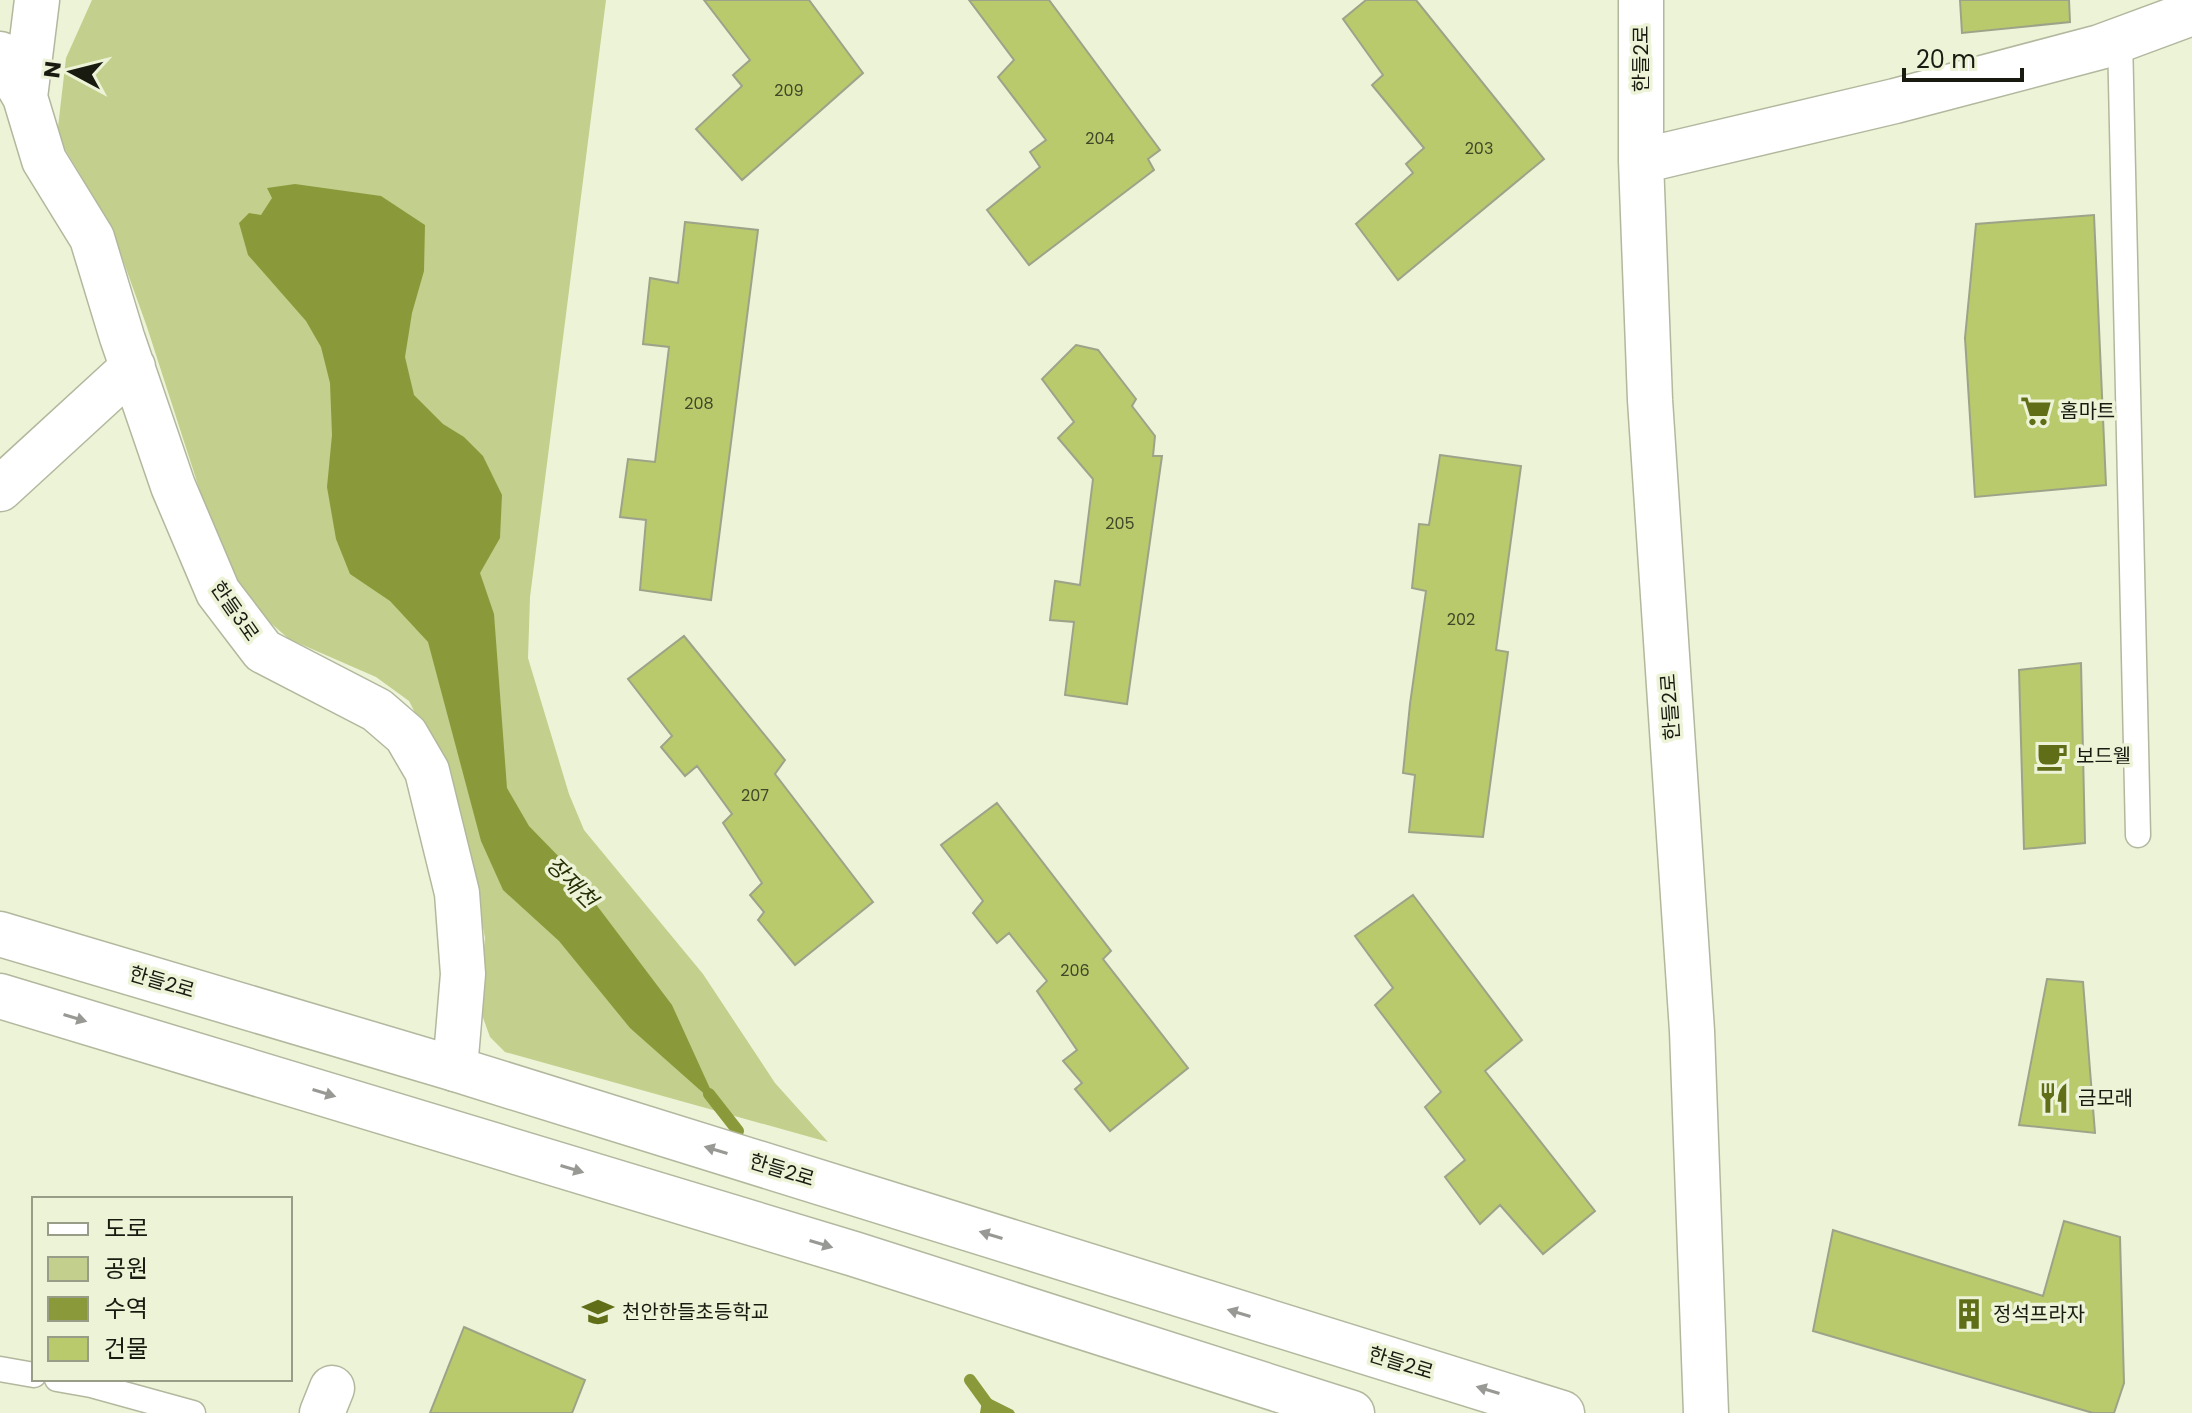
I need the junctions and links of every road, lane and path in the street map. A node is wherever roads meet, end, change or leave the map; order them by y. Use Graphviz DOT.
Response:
graph roads {
  1 [pos="37,0"];
  2 [pos="1641,0"];
  3 [pos="2192,13"];
  4 [pos="2120,38"];
  5 [pos="0,54"];
  6 [pos="25,97"];
  7 [pos="1641,161"];
  8 [pos="133,367"];
  9 [pos="0,489"];
  10 [pos="2138,835"];
  11 [pos="0,934"];
  12 [pos="0,996"];
  13 [pos="455,1069"];
  14 [pos="0,1369"];
  15 [pos="32,1375"];
  16 [pos="68,1381"];
  17 [pos="193,1413"];
  18 [pos="1352,1413"];
  19 [pos="1562,1413"];
  20 [pos="1706,1413"];
  1 -- 6 [label="street, 한들3로"];
  2 -- 7 [label="street, 한들2로"];
  3 -- 4 [label="street"];
  4 -- 7 [label="street"];
  4 -- 10 [label="lane"];
  5 -- 6 [label="street, 한들3로"];
  6 -- 8 [label="street, 한들3로"];
  7 -- 20 [label="street, 한들2로"];
  8 -- 9 [label="street"];
  8 -- 13 [label="street, 한들3로"];
  11 -- 13 [label="street, 한들2로"];
  12 -- 18 [label="street, one-way"];
  19 -- 13 [label="street, 한들2로, one-way"];
  14 -- 15 [label="lane"];
  16 -- 17 [label="lane"];
}
